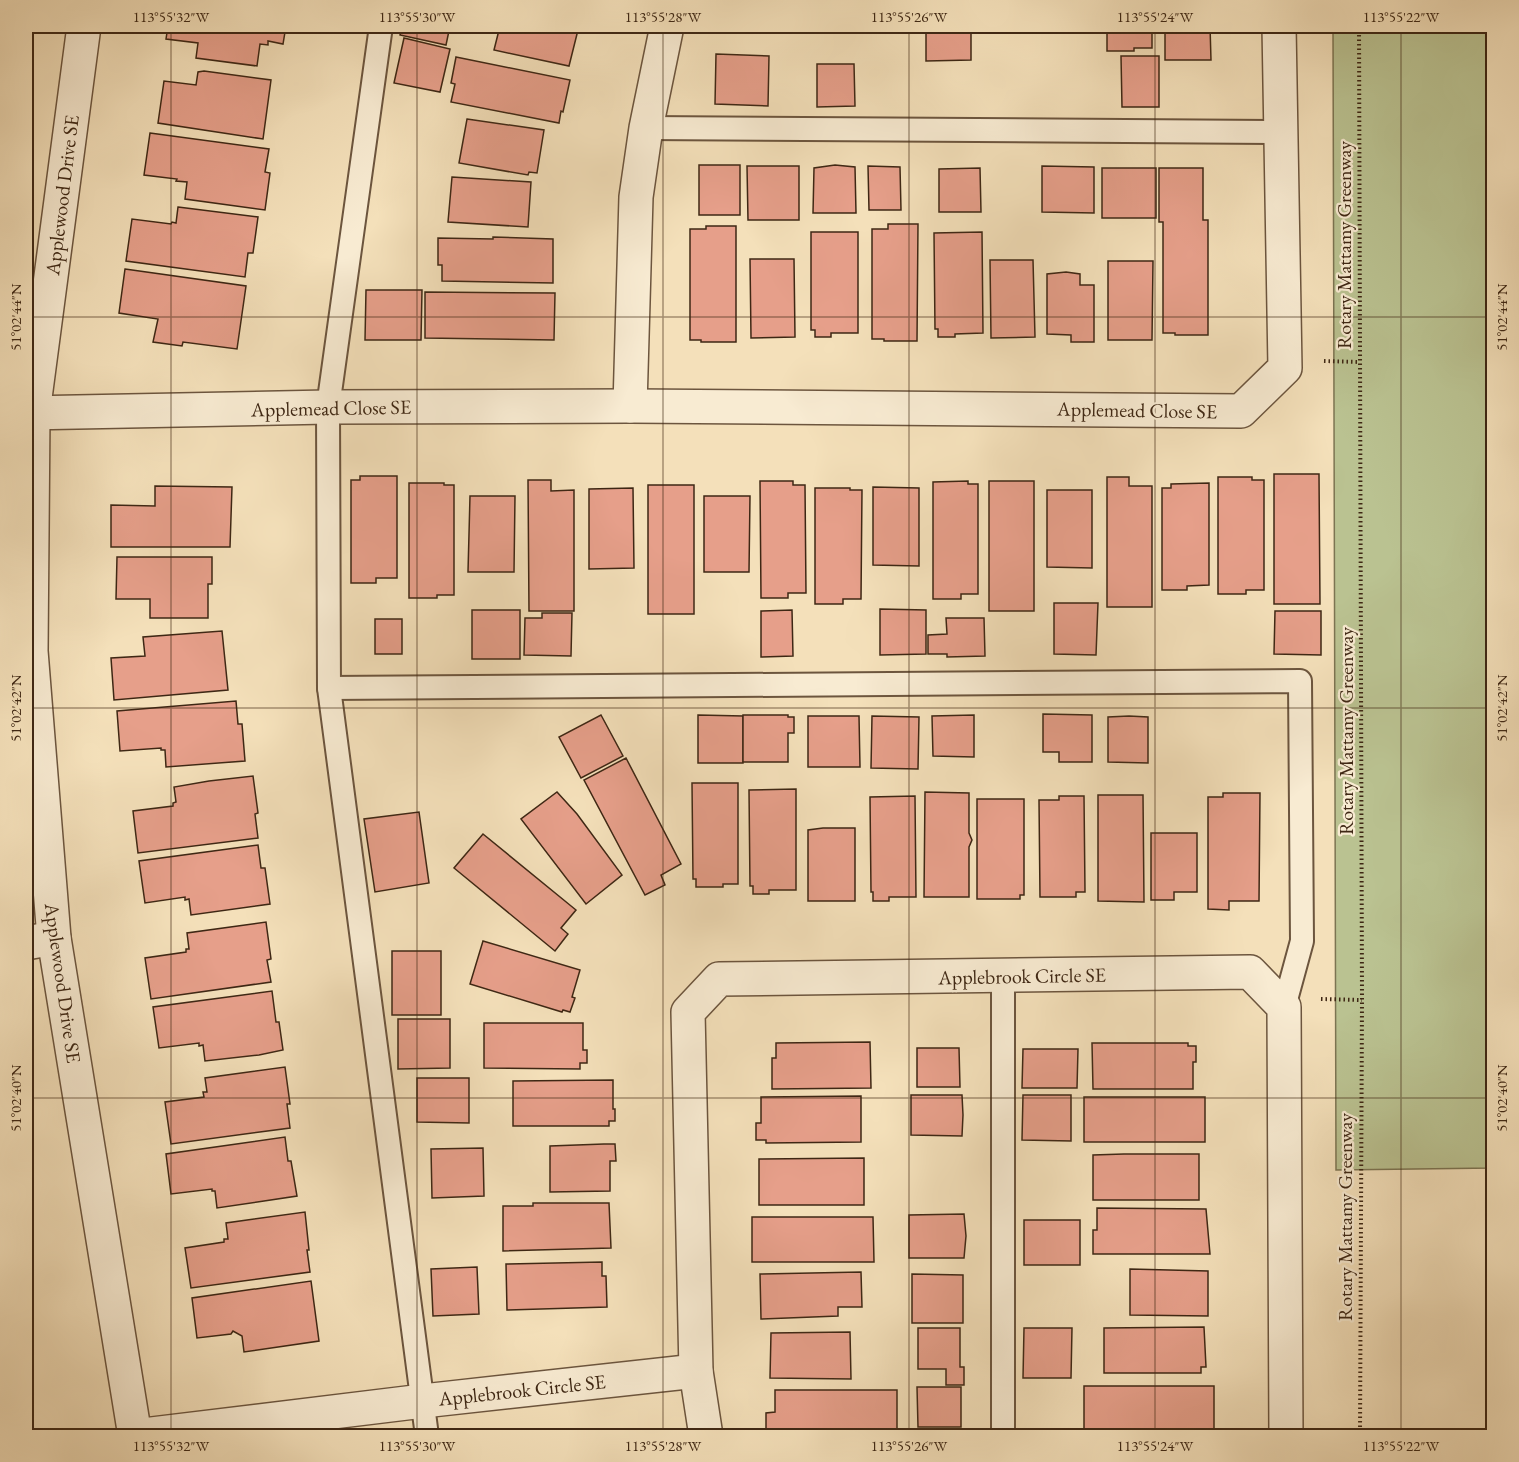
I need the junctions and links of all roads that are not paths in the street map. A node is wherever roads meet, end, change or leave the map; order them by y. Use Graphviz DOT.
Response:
graph roads {
  1 [pos="84,26"];
  2 [pos="381,26"];
  3 [pos="667,26"];
  4 [pos="1279,26"];
  5 [pos="646,128"];
  6 [pos="1280,132"];
  7 [pos="630,406"];
  8 [pos="328,407"];
  9 [pos="29,413"];
  10 [pos="329,688"];
  11 [pos="40,940"];
  12 [pos="1003,977"];
  13 [pos="1284,1008"];
  14 [pos="696,1371"];
  15 [pos="423,1401"];
  16 [pos="135,1436"];
  17 [pos="428,1437"];
  18 [pos="706,1437"];
  19 [pos="1003,1437"];
  20 [pos="1286,1437"];
  1 -- 9 [label="street, Applewood Drive SE"];
  2 -- 8 [label="lane"];
  3 -- 5 [label="street"];
  4 -- 6 [label="street, Applemead Close SE"];
  5 -- 6 [label="lane"];
  5 -- 7 [label="street"];
  6 -- 7 [label="street, Applemead Close SE"];
  7 -- 8 [label="street, Applemead Close SE"];
  8 -- 9 [label="street, Applemead Close SE"];
  8 -- 10 [label="lane"];
  9 -- 11 [label="street, Applewood Drive SE"];
  10 -- 13 [label="lane"];
  10 -- 15 [label="lane"];
  11 -- 16 [label="street, Applewood Drive SE"];
  12 -- 13 [label="street, Applebrook Circle SE"];
  12 -- 14 [label="street, Applebrook Circle SE"];
  12 -- 19 [label="lane"];
  13 -- 20 [label="street"];
  14 -- 15 [label="street, Applebrook Circle SE"];
  14 -- 18 [label="street, Applebrook Circle SE"];
  15 -- 16 [label="street, Applebrook Circle SE"];
  15 -- 17 [label="lane"];
}
